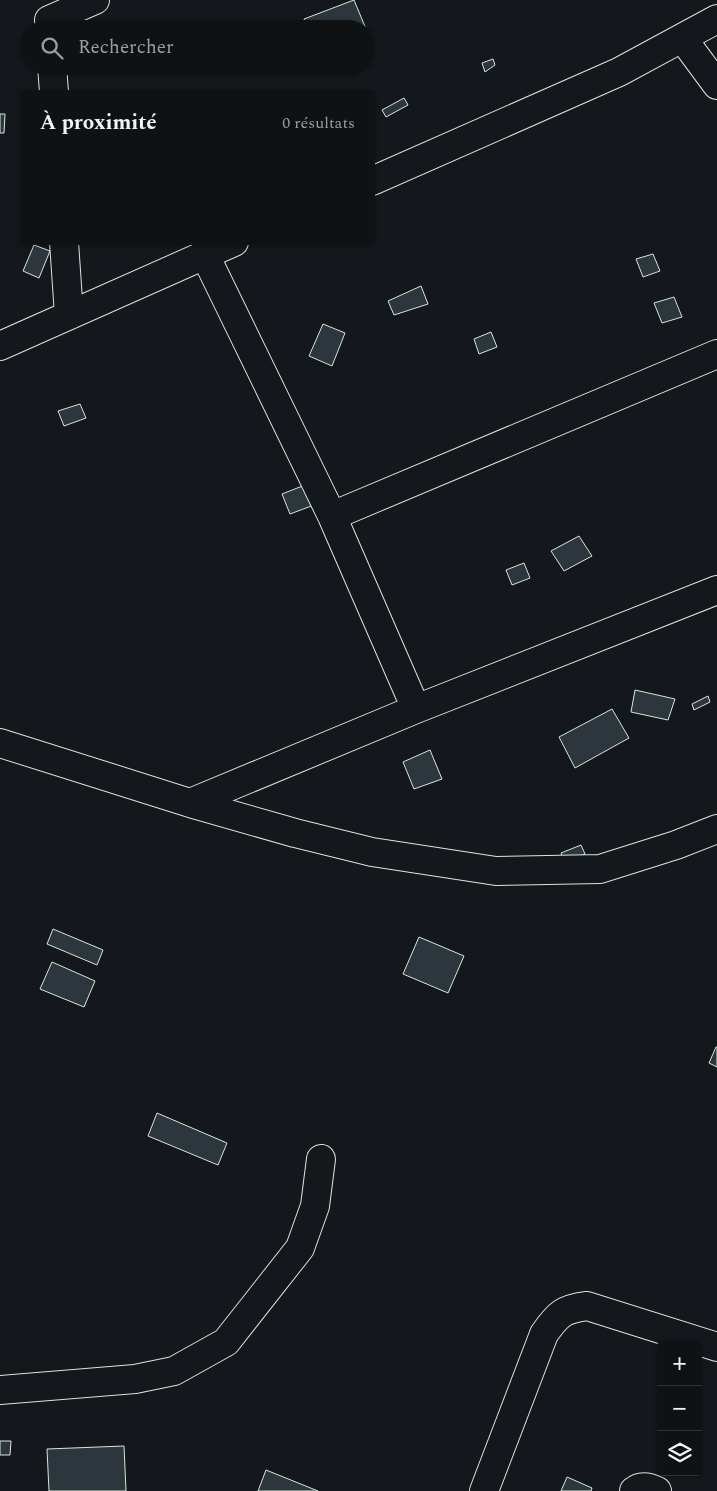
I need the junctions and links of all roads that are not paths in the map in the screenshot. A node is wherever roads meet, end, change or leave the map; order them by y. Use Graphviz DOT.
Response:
graph roads {
  1 [pos="95,0"];
  2 [pos="49,16"];
  3 [pos="717,19"];
  4 [pos="683,39"];
  5 [pos="53,75"];
  6 [pos="717,85"];
  7 [pos="54,90"];
  8 [pos="375,180"];
  9 [pos="64,245"];
  10 [pos="227,245"];
  11 [pos="205,255"];
  12 [pos="69,315"];
  13 [pos="0,346"];
  14 [pos="717,354"];
  15 [pos="332,516"];
  16 [pos="717,590"];
  17 [pos="416,709"];
  18 [pos="0,742"];
  19 [pos="190,803"];
  20 [pos="717,829"];
  21 [pos="321,1159"];
  22 [pos="717,1347"];
  23 [pos="0,1390"];
  24 [pos="484,1491"];
  25 [pos="634,1491"];
  26 [pos="657,1491"];
  1 -- 2 [label="street"];
  3 -- 4 [label="street"];
  4 -- 6 [label="street"];
  4 -- 8 [label="street"];
  5 -- 7 [label="street"];
  9 -- 12 [label="street"];
  10 -- 11 [label="street"];
  11 -- 12 [label="street"];
  11 -- 15 [label="street"];
  12 -- 13 [label="street"];
  14 -- 15 [label="street"];
  15 -- 17 [label="street"];
  16 -- 17 [label="street"];
  17 -- 19 [label="street"];
  18 -- 19 [label="street"];
  19 -- 20 [label="street"];
  21 -- 23 [label="street"];
  22 -- 24 [label="street"];
  25 -- 26 [label="street"];
}
